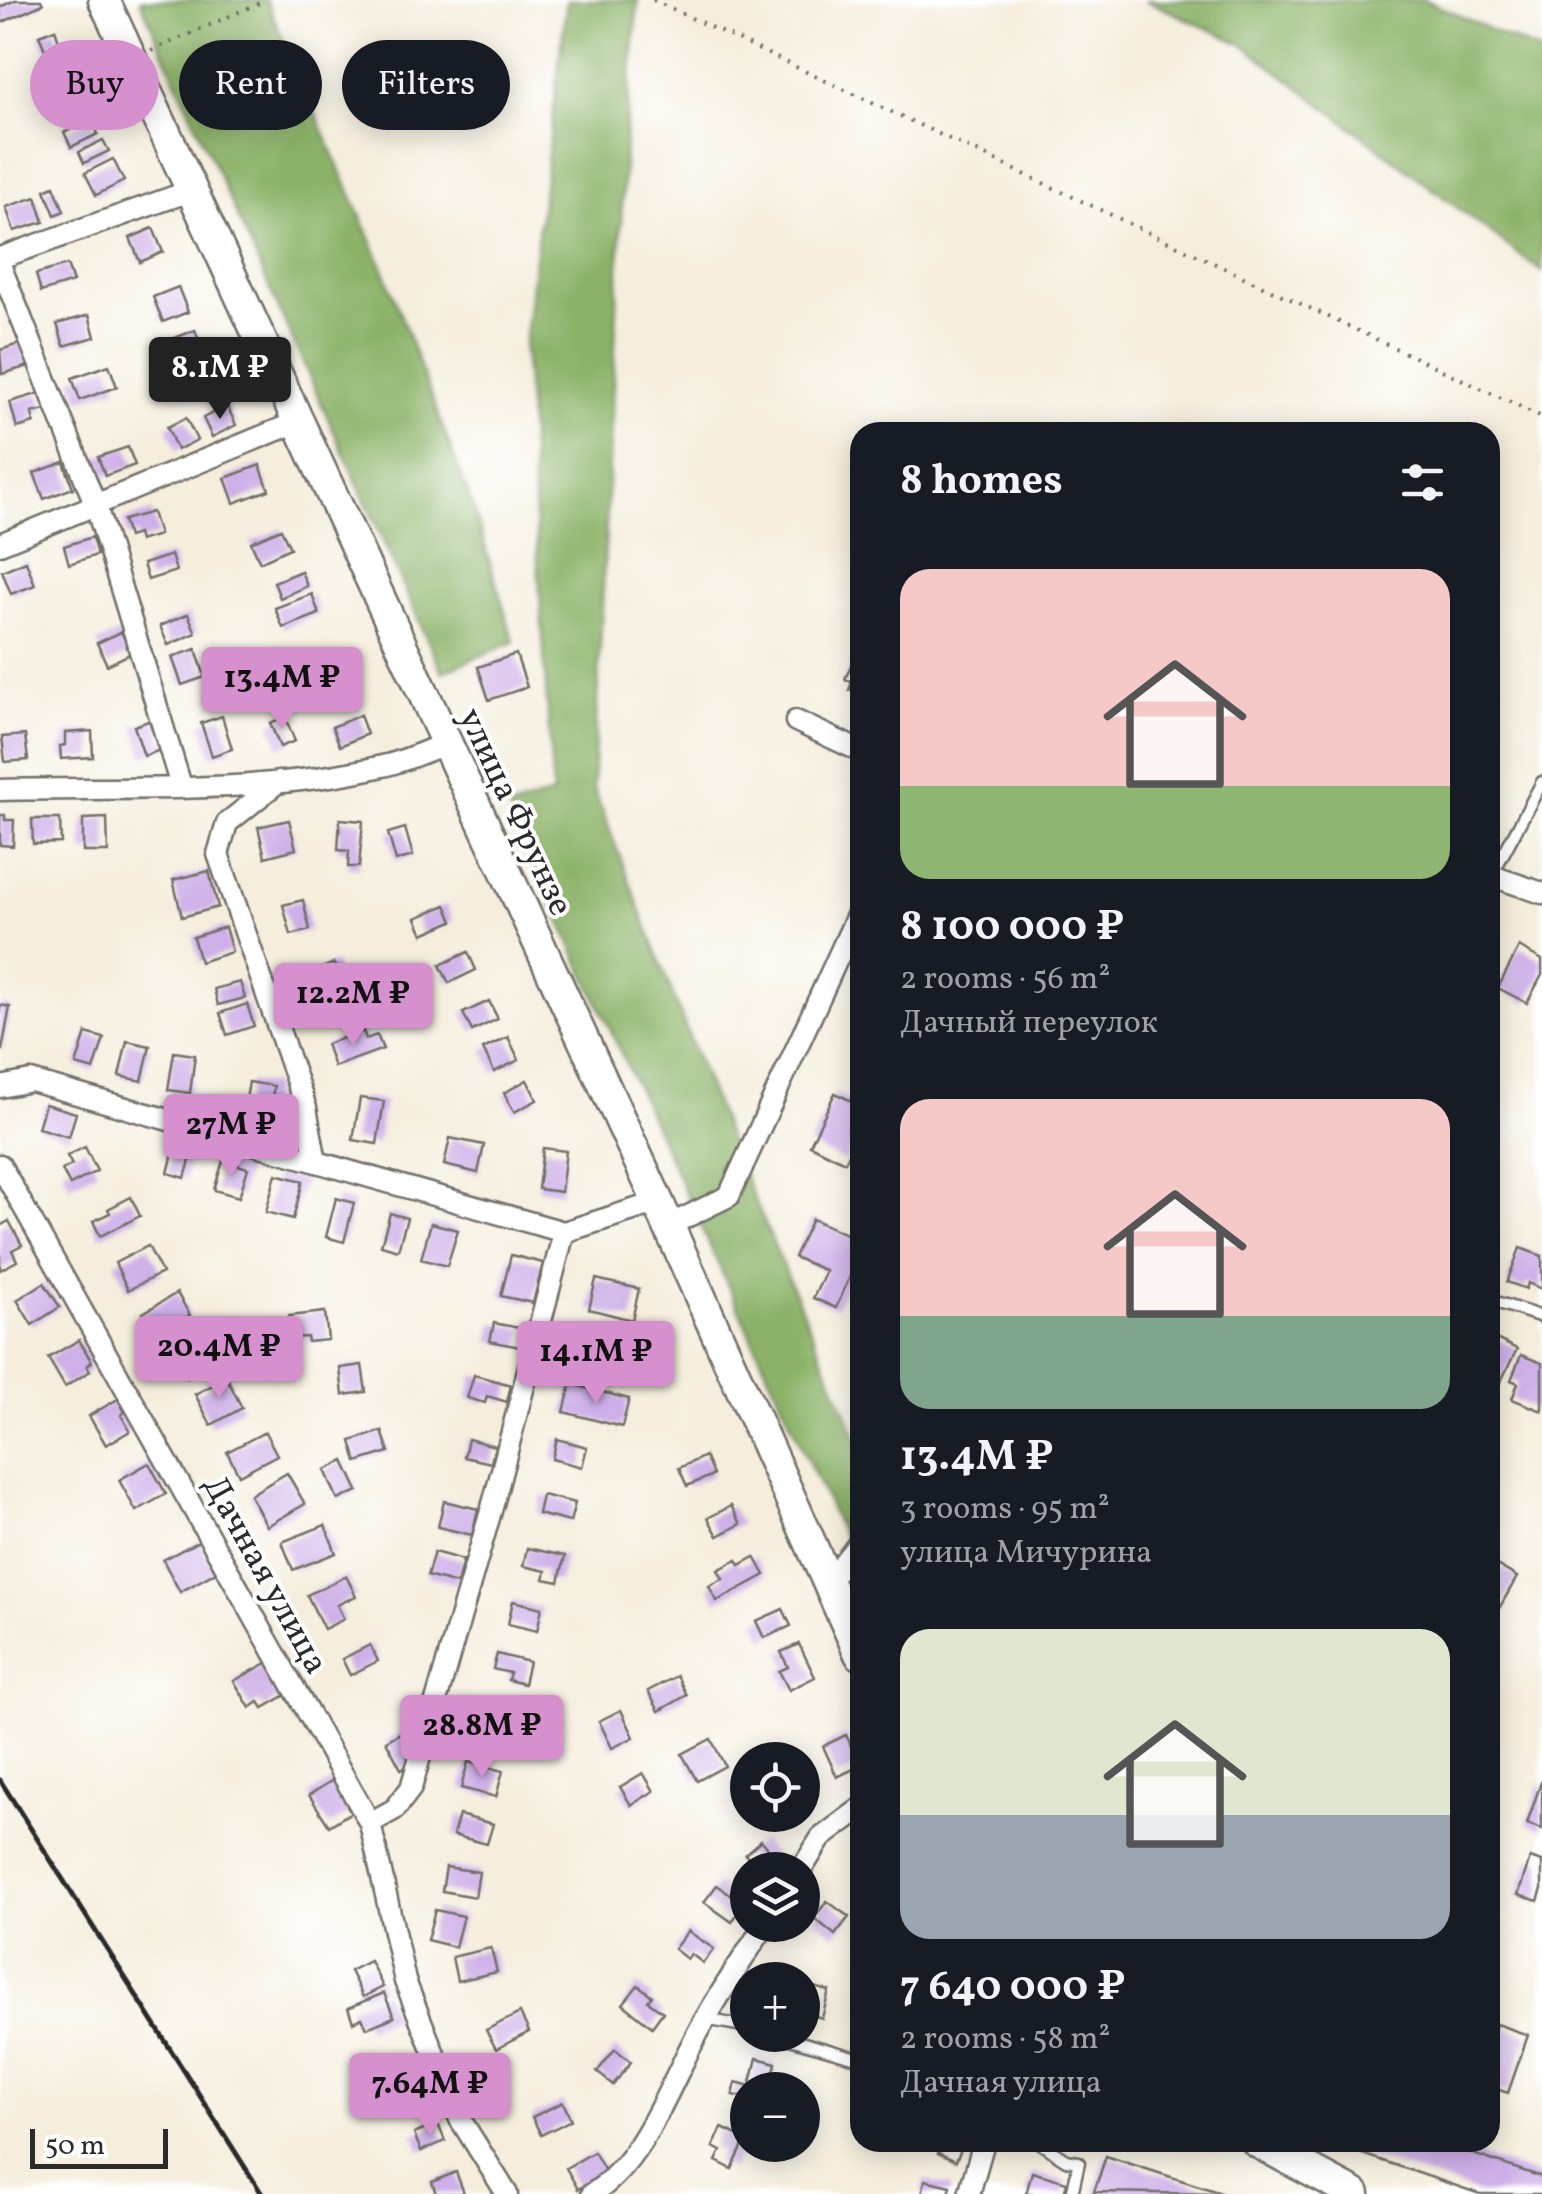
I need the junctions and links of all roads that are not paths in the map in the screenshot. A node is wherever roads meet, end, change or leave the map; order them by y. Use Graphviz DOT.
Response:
graph roads {
  1 [pos="104,0"];
  2 [pos="190,192"];
  3 [pos="0,262"];
  4 [pos="297,422"];
  5 [pos="96,506"];
  6 [pos="0,544"];
  7 [pos="796,721"];
  8 [pos="444,744"];
  9 [pos="850,746"];
  10 [pos="278,782"];
  11 [pos="1542,782"];
  12 [pos="181,786"];
  13 [pos="0,790"];
  14 [pos="1500,861"];
  15 [pos="1500,881"];
  16 [pos="1542,893"];
  17 [pos="850,930"];
  18 [pos="0,1088"];
  19 [pos="316,1162"];
  20 [pos="0,1166"];
  21 [pos="663,1214"];
  22 [pos="564,1232"];
  23 [pos="1500,1303"];
  24 [pos="1542,1317"];
  25 [pos="850,1554"];
  26 [pos="826,1584"];
  27 [pos="850,1633"];
  28 [pos="850,1817"];
  29 [pos="370,1823"];
  30 [pos="812,1852"];
  31 [pos="754,1942"];
  32 [pos="704,2020"];
  33 [pos="730,2024"];
  34 [pos="820,2048"];
  35 [pos="850,2056"];
  36 [pos="981,2152"];
  37 [pos="1054,2152"];
  38 [pos="1273,2152"];
  39 [pos="1341,2192"];
  40 [pos="507,2194"];
  41 [pos="592,2194"];
  42 [pos="970,2194"];
  43 [pos="1072,2194"];
  1 -- 2 [label="street, улица Фрунзе"];
  2 -- 3 [label="street"];
  2 -- 4 [label="street, улица Фрунзе"];
  3 -- 5 [label="street"];
  4 -- 5 [label="street"];
  4 -- 8 [label="street, улица Фрунзе"];
  5 -- 6 [label="street"];
  5 -- 12 [label="street"];
  7 -- 9 [label="street"];
  8 -- 10 [label="street"];
  8 -- 21 [label="street, улица Фрунзе"];
  10 -- 12 [label="street"];
  10 -- 19 [label="street"];
  11 -- 14 [label="lane"];
  12 -- 13 [label="street"];
  15 -- 16 [label="street"];
  17 -- 21 [label="street"];
  18 -- 19 [label="street"];
  19 -- 22 [label="street"];
  20 -- 29 [label="street, Дачная улица"];
  21 -- 22 [label="street"];
  21 -- 26 [label="street, улица Фрунзе"];
  22 -- 29 [label="street"];
  23 -- 24 [label="lane"];
  25 -- 26 [label="street"];
  26 -- 27 [label="street, улица Фрунзе"];
  28 -- 30 [label="street"];
  29 -- 40 [label="street, Дачная улица"];
  31 -- 32 [label="street"];
  32 -- 33 [label="lane"];
  32 -- 41 [label="street"];
  34 -- 35 [label="lane"];
  36 -- 42 [label="street"];
  37 -- 43 [label="lane"];
  38 -- 39 [label="street"];
}
